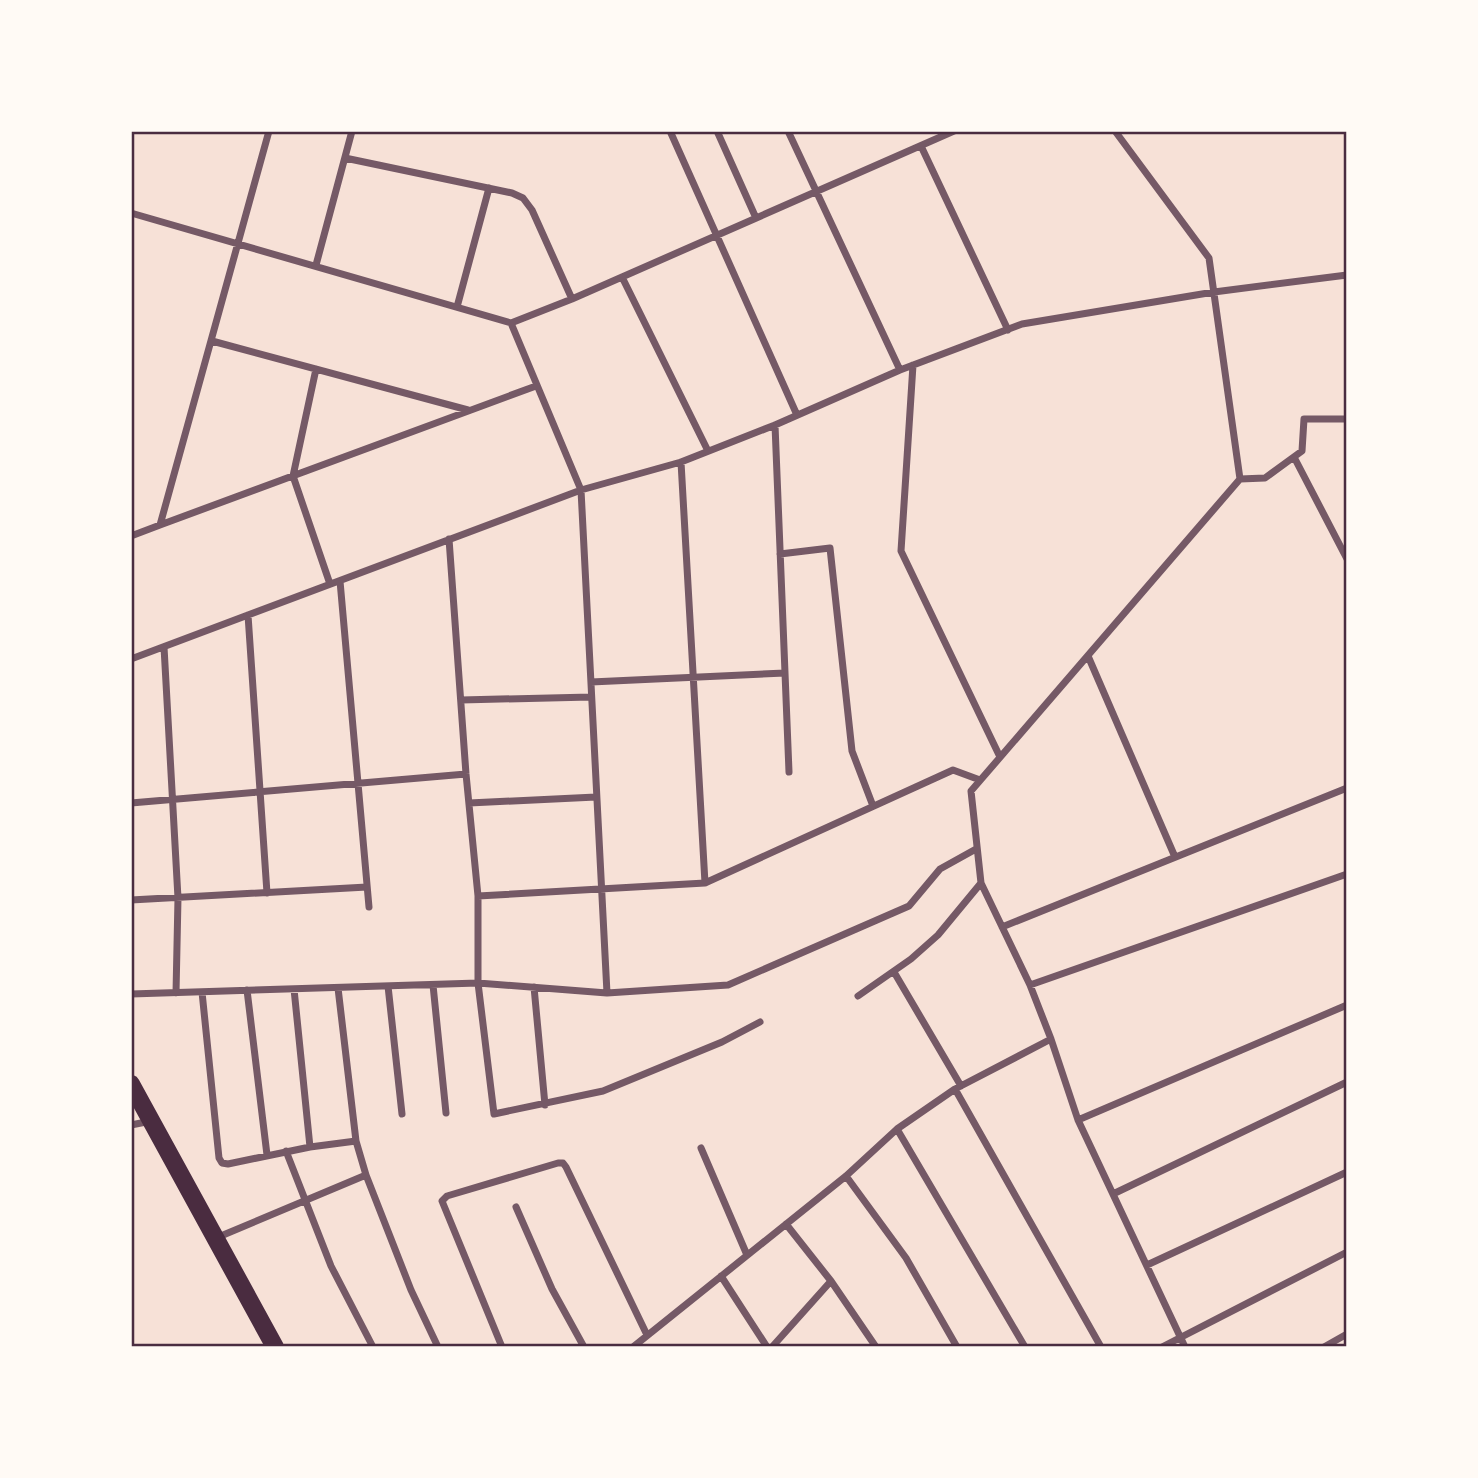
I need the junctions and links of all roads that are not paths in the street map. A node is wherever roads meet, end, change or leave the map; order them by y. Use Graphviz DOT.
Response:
graph roads {
  1 [pos="269,131"];
  2 [pos="352,131"];
  3 [pos="670,131"];
  4 [pos="717,131"];
  5 [pos="788,131"];
  6 [pos="954,131"];
  7 [pos="1115,131"];
  8 [pos="921,146"];
  9 [pos="345,158"];
  10 [pos="489,188"];
  11 [pos="817,192"];
  12 [pos="131,213"];
  13 [pos="756,218"];
  14 [pos="717,235"];
  15 [pos="240,243"];
  16 [pos="316,265"];
  17 [pos="1346,275"];
  18 [pos="622,277"];
  19 [pos="1347,286"];
  20 [pos="1214,292"];
  21 [pos="572,299"];
  22 [pos="457,307"];
  23 [pos="511,323"];
  24 [pos="1008,330"];
  25 [pos="212,341"];
  26 [pos="913,365"];
  27 [pos="316,369"];
  28 [pos="901,370"];
  29 [pos="536,386"];
  30 [pos="468,410"];
  31 [pos="797,415"];
  32 [pos="1347,419"];
  33 [pos="775,425"];
  34 [pos="708,451"];
  35 [pos="1294,457"];
  36 [pos="681,462"];
  37 [pos="293,475"];
  38 [pos="1240,479"];
  39 [pos="581,490"];
  40 [pos="160,525"];
  41 [pos="131,536"];
  42 [pos="449,539"];
  43 [pos="780,554"];
  44 [pos="1347,559"];
  45 [pos="340,581"];
  46 [pos="330,584"];
  47 [pos="248,615"];
  48 [pos="164,647"];
  49 [pos="1087,656"];
  50 [pos="131,660"];
  51 [pos="785,673"];
  52 [pos="694,678"];
  53 [pos="591,682"];
  54 [pos="591,697"];
  55 [pos="461,700"];
  56 [pos="1000,757"];
  57 [pos="789,772"];
  58 [pos="466,774"];
  59 [pos="980,780"];
  60 [pos="357,783"];
  61 [pos="1347,788"];
  62 [pos="261,792"];
  63 [pos="596,797"];
  64 [pos="173,799"];
  65 [pos="131,803"];
  66 [pos="469,803"];
  67 [pos="873,806"];
  68 [pos="976,849"];
  69 [pos="1175,858"];
  70 [pos="1347,874"];
  71 [pos="705,883"];
  72 [pos="981,883"];
  73 [pos="367,887"];
  74 [pos="601,889"];
  75 [pos="267,893"];
  76 [pos="478,896"];
  77 [pos="178,898"];
  78 [pos="131,900"];
  79 [pos="369,907"];
  80 [pos="1002,927"];
  81 [pos="894,971"];
  82 [pos="478,983"];
  83 [pos="433,985"];
  84 [pos="1030,985"];
  85 [pos="388,986"];
  86 [pos="338,988"];
  87 [pos="534,988"];
  88 [pos="293,989"];
  89 [pos="247,990"];
  90 [pos="202,992"];
  91 [pos="176,993"];
  92 [pos="607,993"];
  93 [pos="131,994"];
  94 [pos="858,996"];
  95 [pos="1347,1005"];
  96 [pos="760,1022"];
  97 [pos="1051,1039"];
  98 [pos="1347,1082"];
  99 [pos="131,1084"];
  100 [pos="958,1088"];
  101 [pos="545,1105"];
  102 [pos="402,1114"];
  103 [pos="446,1114"];
  104 [pos="1078,1120"];
  105 [pos="151,1121"];
  106 [pos="131,1125"];
  107 [pos="897,1129"];
  108 [pos="356,1141"];
  109 [pos="310,1147"];
  110 [pos="701,1148"];
  111 [pos="286,1151"];
  112 [pos="267,1155"];
  113 [pos="1347,1172"];
  114 [pos="366,1175"];
  115 [pos="846,1176"];
  116 [pos="1113,1194"];
  117 [pos="304,1201"];
  118 [pos="516,1208"];
  119 [pos="786,1224"];
  120 [pos="215,1238"];
  121 [pos="1347,1252"];
  122 [pos="747,1255"];
  123 [pos="1147,1265"];
  124 [pos="721,1276"];
  125 [pos="831,1281"];
  126 [pos="1347,1334"];
  127 [pos="648,1335"];
  128 [pos="1180,1336"];
  129 [pos="275,1347"];
  130 [pos="373,1347"];
  131 [pos="438,1347"];
  132 [pos="502,1347"];
  133 [pos="584,1347"];
  134 [pos="633,1347"];
  135 [pos="767,1347"];
  136 [pos="772,1347"];
  137 [pos="876,1347"];
  138 [pos="957,1347"];
  139 [pos="1025,1347"];
  140 [pos="1101,1347"];
  141 [pos="1162,1347"];
  142 [pos="1185,1347"];
  143 [pos="1324,1347"];
  1 -- 15 [label="street"];
  2 -- 9 [label="street"];
  3 -- 14 [label="street"];
  4 -- 13 [label="street"];
  5 -- 11 [label="street"];
  6 -- 8 [label="street"];
  7 -- 20 [label="street"];
  8 -- 11 [label="street"];
  8 -- 24 [label="street"];
  9 -- 10 [label="street"];
  9 -- 16 [label="street"];
  10 -- 21 [label="street"];
  10 -- 22 [label="street"];
  11 -- 13 [label="street"];
  11 -- 28 [label="street"];
  12 -- 15 [label="street"];
  13 -- 14 [label="street"];
  14 -- 18 [label="street"];
  14 -- 31 [label="street"];
  15 -- 16 [label="street"];
  15 -- 25 [label="street"];
  16 -- 22 [label="street"];
  17 -- 19 [label="street"];
  17 -- 20 [label="street"];
  18 -- 21 [label="street"];
  18 -- 34 [label="street"];
  20 -- 24 [label="street"];
  20 -- 38 [label="street"];
  21 -- 23 [label="street"];
  22 -- 23 [label="street"];
  23 -- 29 [label="street"];
  24 -- 26 [label="street"];
  25 -- 27 [label="street"];
  25 -- 40 [label="street"];
  26 -- 28 [label="street"];
  26 -- 56 [label="street"];
  27 -- 30 [label="street"];
  27 -- 37 [label="street"];
  28 -- 31 [label="street"];
  29 -- 30 [label="street"];
  29 -- 39 [label="street"];
  30 -- 37 [label="street"];
  31 -- 33 [label="street"];
  32 -- 35 [label="street"];
  33 -- 34 [label="street"];
  33 -- 43 [label="street"];
  34 -- 36 [label="street"];
  35 -- 38 [label="street"];
  35 -- 44 [label="street"];
  36 -- 39 [label="street"];
  36 -- 52 [label="street"];
  37 -- 40 [label="street"];
  37 -- 46 [label="street"];
  38 -- 49 [label="street"];
  39 -- 42 [label="street"];
  39 -- 53 [label="street"];
  40 -- 41 [label="street"];
  42 -- 45 [label="street"];
  42 -- 55 [label="street"];
  43 -- 51 [label="street"];
  43 -- 67 [label="street"];
  45 -- 46 [label="street"];
  45 -- 60 [label="street"];
  46 -- 47 [label="street"];
  47 -- 48 [label="street"];
  47 -- 62 [label="street"];
  48 -- 50 [label="street"];
  48 -- 64 [label="street"];
  49 -- 56 [label="street"];
  49 -- 69 [label="street"];
  51 -- 52 [label="street"];
  51 -- 57 [label="street"];
  52 -- 53 [label="street"];
  52 -- 71 [label="street"];
  53 -- 54 [label="street"];
  54 -- 55 [label="street"];
  54 -- 63 [label="street"];
  55 -- 58 [label="street"];
  56 -- 59 [label="street"];
  58 -- 60 [label="street"];
  58 -- 66 [label="street"];
  59 -- 67 [label="street"];
  59 -- 68 [label="street"];
  60 -- 62 [label="street"];
  60 -- 73 [label="street"];
  61 -- 69 [label="street"];
  62 -- 64 [label="street"];
  62 -- 75 [label="street"];
  63 -- 66 [label="street"];
  63 -- 74 [label="street"];
  64 -- 65 [label="street"];
  64 -- 77 [label="street"];
  66 -- 76 [label="street"];
  67 -- 71 [label="street"];
  68 -- 72 [label="street"];
  68 -- 92 [label="street"];
  69 -- 80 [label="street"];
  70 -- 84 [label="street"];
  71 -- 74 [label="street"];
  72 -- 80 [label="street"];
  72 -- 81 [label="street"];
  73 -- 75 [label="street"];
  73 -- 79 [label="street"];
  74 -- 76 [label="street"];
  74 -- 92 [label="street"];
  75 -- 77 [label="street"];
  76 -- 82 [label="street"];
  77 -- 78 [label="street"];
  77 -- 91 [label="street"];
  80 -- 84 [label="street"];
  81 -- 94 [label="street"];
  81 -- 100 [label="street"];
  82 -- 83 [label="street"];
  82 -- 87 [label="street"];
  82 -- 101 [label="street"];
  83 -- 85 [label="street"];
  83 -- 103 [label="street"];
  84 -- 97 [label="street"];
  85 -- 86 [label="street"];
  85 -- 102 [label="street"];
  86 -- 88 [label="street"];
  86 -- 108 [label="street"];
  87 -- 92 [label="street"];
  87 -- 101 [label="street"];
  88 -- 89 [label="street"];
  88 -- 109 [label="street"];
  89 -- 90 [label="street"];
  89 -- 112 [label="street"];
  90 -- 91 [label="street"];
  90 -- 112 [label="street"];
  91 -- 93 [label="street"];
  95 -- 104 [label="street"];
  96 -- 101 [label="street"];
  97 -- 100 [label="street"];
  97 -- 104 [label="street"];
  98 -- 116 [label="street"];
  99 -- 105 [label="highway"];
  100 -- 107 [label="street"];
  100 -- 140 [label="street"];
  104 -- 116 [label="street"];
  105 -- 106 [label="street"];
  105 -- 120 [label="highway"];
  107 -- 115 [label="street"];
  107 -- 139 [label="street"];
  108 -- 109 [label="street"];
  108 -- 114 [label="street"];
  109 -- 111 [label="street"];
  110 -- 122 [label="street"];
  111 -- 112 [label="street"];
  111 -- 117 [label="street"];
  113 -- 123 [label="street"];
  114 -- 117 [label="street"];
  114 -- 131 [label="street"];
  115 -- 119 [label="street"];
  115 -- 138 [label="street"];
  116 -- 123 [label="street"];
  117 -- 120 [label="street"];
  117 -- 130 [label="street"];
  118 -- 133 [label="street"];
  119 -- 122 [label="street"];
  119 -- 125 [label="street"];
  120 -- 129 [label="highway"];
  121 -- 128 [label="street"];
  122 -- 124 [label="street"];
  123 -- 128 [label="street"];
  124 -- 127 [label="street"];
  124 -- 135 [label="street"];
  125 -- 136 [label="street"];
  125 -- 137 [label="street"];
  126 -- 143 [label="street"];
  127 -- 132 [label="street"];
  127 -- 134 [label="street"];
  128 -- 141 [label="street"];
  128 -- 142 [label="street"];
}
